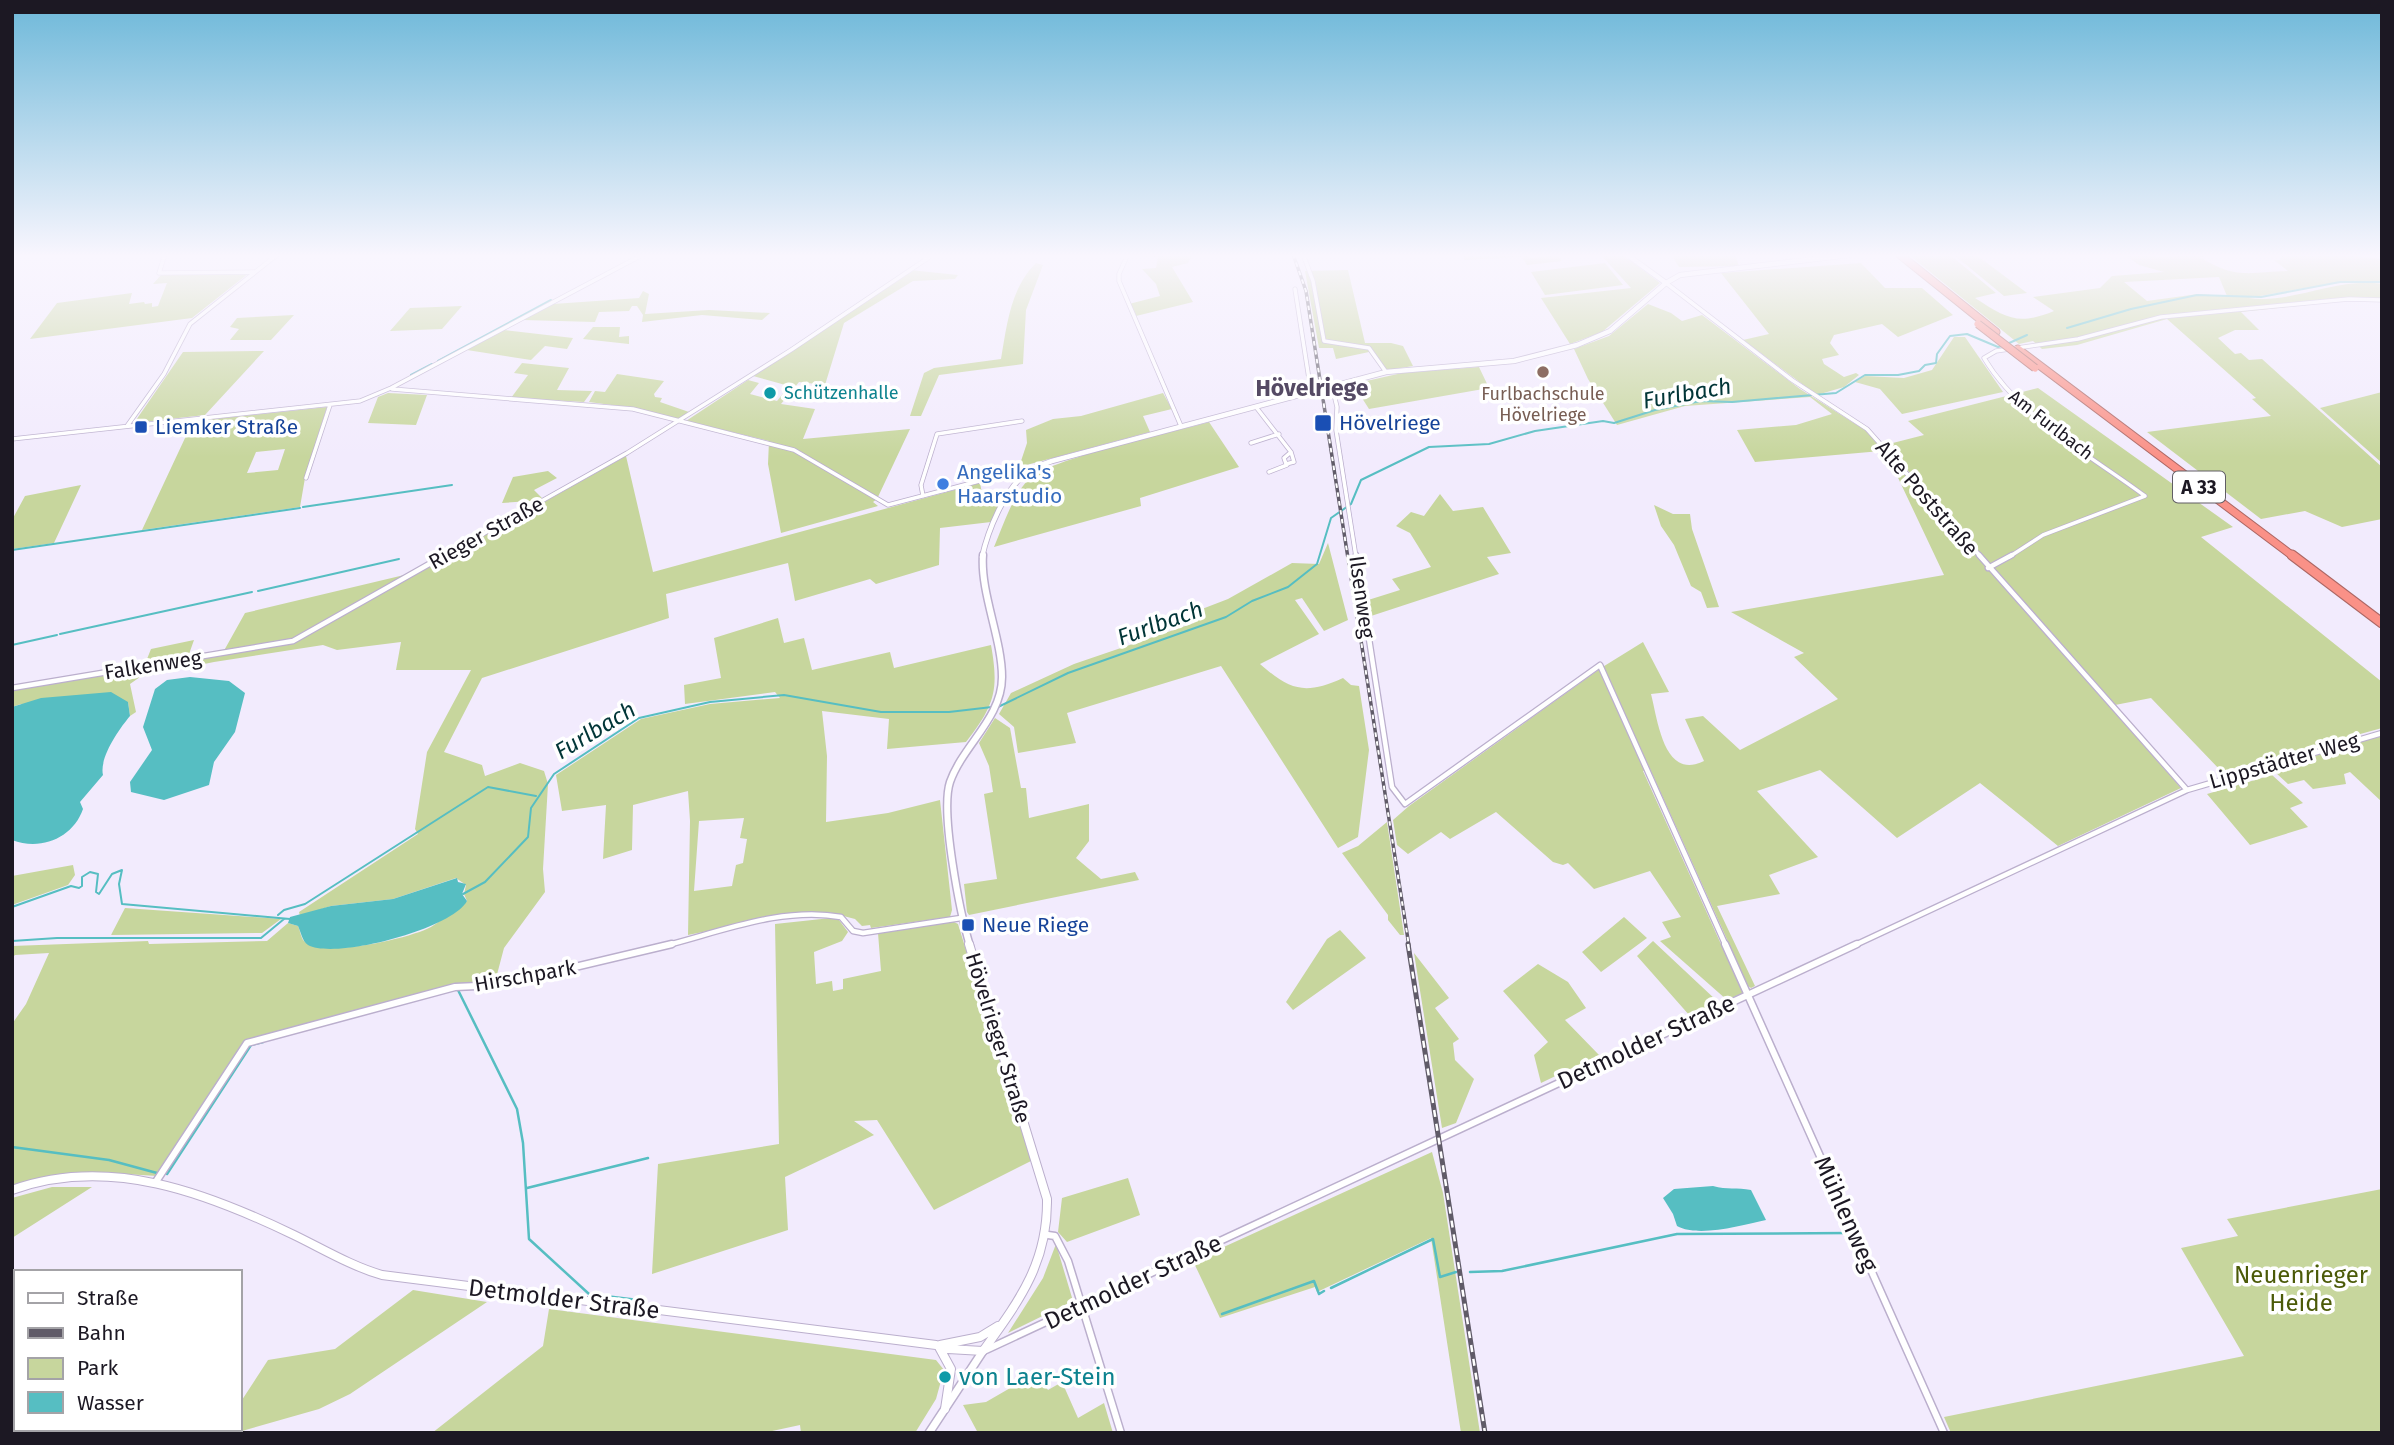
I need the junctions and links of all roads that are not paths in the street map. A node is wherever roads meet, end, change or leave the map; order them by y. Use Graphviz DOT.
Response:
graph roads {
  1 [pos="193,321"];
  2 [pos="517,321"];
  3 [pos="834,321"];
  4 [pos="1136,321"];
  5 [pos="1300,321"];
  6 [pos="1320,321"];
  7 [pos="1621,321"];
  8 [pos="1717,321"];
  9 [pos="1975,321"];
  10 [pos="1984,321"];
  11 [pos="2144,321"];
  12 [pos="2035,368"];
  13 [pos="1386,372"];
  14 [pos="1332,386"];
  15 [pos="391,388"];
  16 [pos="1311,392"];
  17 [pos="330,405"];
  18 [pos="1256,407"];
  19 [pos="1022,421"];
  20 [pos="677,422"];
  21 [pos="126,427"];
  22 [pos="1180,427"];
  23 [pos="1279,434"];
  24 [pos="12,439"];
  25 [pos="1251,443"];
  26 [pos="1291,452"];
  27 [pos="1287,464"];
  28 [pos="1269,472"];
  29 [pos="1024,475"];
  30 [pos="306,478"];
  31 [pos="923,496"];
  32 [pos="1988,568"];
  33 [pos="2382,623"];
  34 [pos="2382,630"];
  35 [pos="293,640"];
  36 [pos="12,688"];
  37 [pos="2382,733"];
  38 [pos="2187,790"];
  39 [pos="1405,804"];
  40 [pos="961,918"];
  41 [pos="1748,994"];
  42 [pos="157,1180"];
  43 [pos="12,1191"];
  44 [pos="1048,1235"];
  45 [pos="1083,1306"];
  46 [pos="1005,1321"];
  47 [pos="980,1337"];
  48 [pos="993,1338"];
  49 [pos="1010,1339"];
  50 [pos="938,1345"];
  51 [pos="983,1352"];
  52 [pos="945,1409"];
  53 [pos="929,1433"];
  54 [pos="1121,1433"];
  55 [pos="1944,1433"];
  1 -- 21 [label="street"];
  2 -- 15 [label="street"];
  3 -- 20 [label="street, Rieger Straße"];
  4 -- 22 [label="street"];
  5 -- 16 [label="street"];
  6 -- 13 [label="street"];
  7 -- 13 [label="main road"];
  8 -- 32 [label="street, Alte Poststraße"];
  9 -- 12 [label="highway, A 33, bridge"];
  10 -- 33 [label="highway, A 33, bridge"];
  11 -- 32 [label="street, Am Furlbach"];
  12 -- 34 [label="highway, A 33"];
  13 -- 14 [label="main road"];
  14 -- 16 [label="main road"];
  14 -- 39 [label="street, Ilsenweg"];
  15 -- 17 [label="street"];
  15 -- 20 [label="street"];
  16 -- 18 [label="main road"];
  17 -- 21 [label="street"];
  17 -- 30 [label="street"];
  18 -- 22 [label="main road"];
  18 -- 23 [label="street"];
  19 -- 31 [label="street"];
  20 -- 31 [label="street"];
  20 -- 35 [label="street, Rieger Straße"];
  21 -- 24 [label="street"];
  22 -- 29 [label="main road"];
  23 -- 25 [label="street"];
  23 -- 26 [label="street"];
  26 -- 27 [label="street"];
  26 -- 27 [label="street"];
  27 -- 28 [label="street"];
  29 -- 31 [label="street"];
  29 -- 40 [label="main road, Hövelrieger Straße"];
  32 -- 38 [label="street, Alte Poststraße"];
  35 -- 36 [label="street, Falkenweg"];
  37 -- 38 [label="street, Lippstädter Weg"];
  38 -- 41 [label="street, Detmolder Straße"];
  39 -- 41 [label="street, Mühlenweg"];
  40 -- 42 [label="street, Hirschpark"];
  40 -- 44 [label="main road, Hövelrieger Straße"];
  41 -- 45 [label="street, Detmolder Straße"];
  41 -- 55 [label="street, Mühlenweg"];
  42 -- 43 [label="main road, Detmolder Straße"];
  42 -- 50 [label="main road, Detmolder Straße"];
  44 -- 45 [label="street"];
  44 -- 46 [label="main road, Hövelrieger Straße"];
  45 -- 49 [label="street, Detmolder Straße"];
  45 -- 54 [label="street"];
  46 -- 47 [label="main road"];
  46 -- 48 [label="main road, Hövelrieger Straße"];
  47 -- 48 [label="main road"];
  47 -- 50 [label="main road"];
  48 -- 49 [label="street"];
  48 -- 51 [label="main road, Hövelrieger Straße"];
  49 -- 51 [label="street, Detmolder Straße"];
  50 -- 51 [label="main road, Detmolder Straße"];
  50 -- 52 [label="main road"];
  51 -- 52 [label="street"];
  52 -- 53 [label="street"];
}
